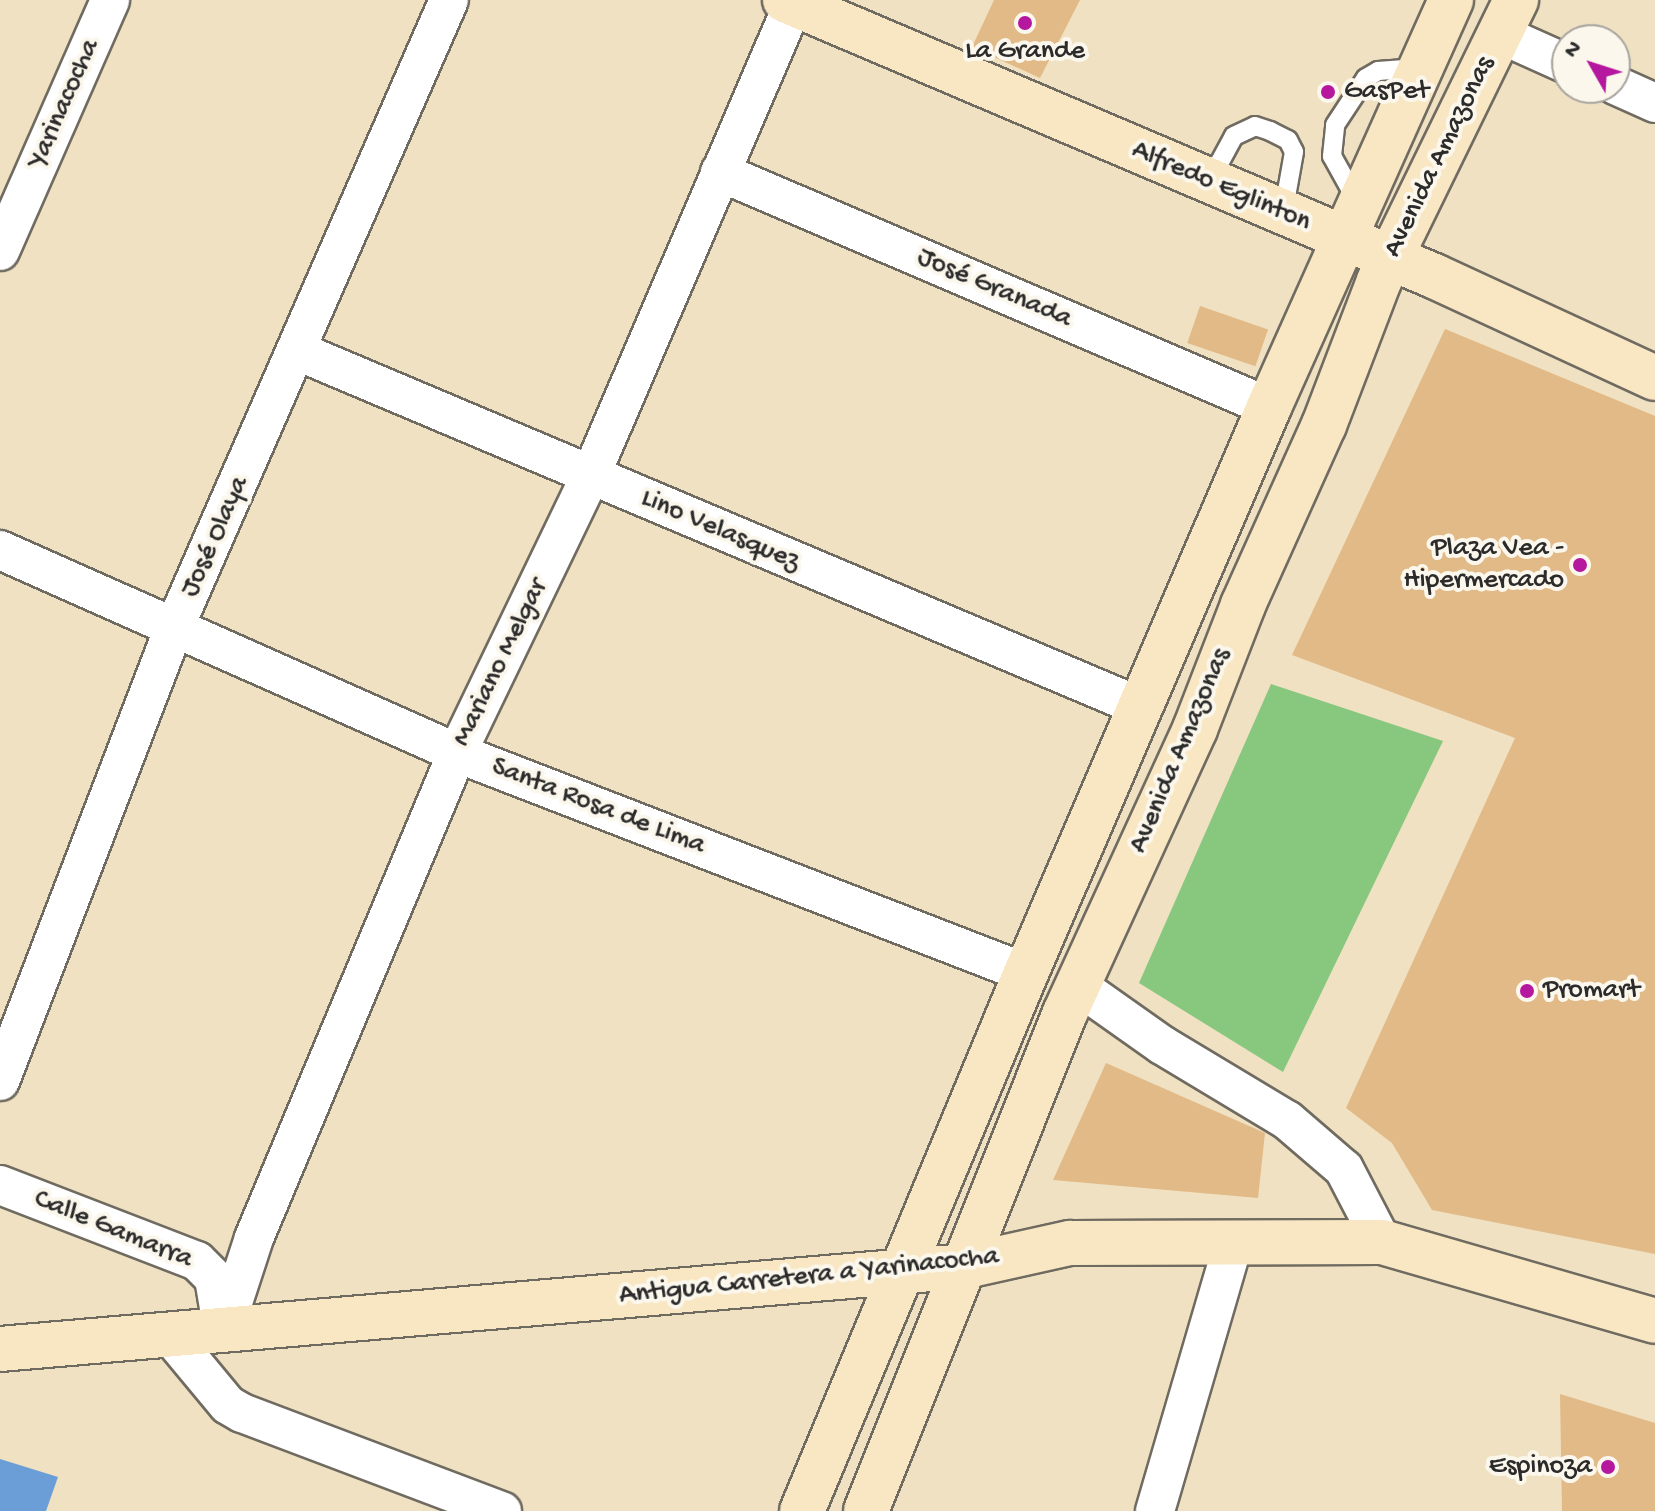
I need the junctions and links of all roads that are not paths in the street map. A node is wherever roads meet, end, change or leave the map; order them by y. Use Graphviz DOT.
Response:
graph roads {
  1 [pos="110,0"];
  2 [pos="449,0"];
  3 [pos="791,1"];
  4 [pos="1439,4"];
  5 [pos="1508,17"];
  6 [pos="1551,51"];
  7 [pos="1631,92"];
  8 [pos="1655,103"];
  9 [pos="720,172"];
  10 [pos="1209,182"];
  11 [pos="1283,214"];
  12 [pos="1352,222"];
  13 [pos="0,251"];
  14 [pos="1390,258"];
  15 [pos="300,352"];
  16 [pos="1655,378"];
  17 [pos="1269,407"];
  18 [pos="590,477"];
  19 [pos="0,550"];
  20 [pos="175,626"];
  21 [pos="1141,707"];
  22 [pos="457,753"];
  23 [pos="1026,973"];
  24 [pos="1077,985"];
  25 [pos="0,1081"];
  26 [pos="0,1185"];
  27 [pos="1382,1242"];
  28 [pos="1233,1245"];
  29 [pos="966,1266"];
  30 [pos="899,1272"];
  31 [pos="1655,1321"];
  32 [pos="223,1333"];
  33 [pos="169,1334"];
  34 [pos="0,1349"];
  35 [pos="502,1511"];
  36 [pos="802,1511"];
  37 [pos="866,1511"];
  38 [pos="1155,1511"];
  1 -- 13 [label="street, Yarinacocha"];
  2 -- 15 [label="street, José Olaya"];
  3 -- 9 [label="street, Mariano Melgar"];
  3 -- 10 [label="street, Alfredo Eglinton"];
  4 -- 12 [label="street, Avenida Amazonas"];
  5 -- 6 [label="street"];
  5 -- 14 [label="street, Avenida Amazonas"];
  7 -- 8 [label="street"];
  9 -- 17 [label="street, José Granada"];
  9 -- 18 [label="street, Mariano Melgar"];
  10 -- 11 [label="street, Alfredo Eglinton"];
  10 -- 11 [label="lane"];
  11 -- 12 [label="street, Alfredo Eglinton"];
  12 -- 14 [label="street, Alfredo Eglinton"];
  12 -- 17 [label="street, Avenida Amazonas"];
  14 -- 16 [label="street, Alfredo Eglinton"];
  14 -- 24 [label="street, Avenida Amazonas"];
  15 -- 18 [label="street, Lino Velasquez"];
  15 -- 20 [label="street, José Olaya"];
  17 -- 21 [label="street, Avenida Amazonas"];
  18 -- 21 [label="street, Lino Velasquez"];
  18 -- 22 [label="street, Mariano Melgar"];
  19 -- 20 [label="street, Santa Rosa de Lima"];
  20 -- 22 [label="street, Santa Rosa de Lima"];
  20 -- 25 [label="street, José Olaya"];
  21 -- 23 [label="street, Avenida Amazonas"];
  22 -- 23 [label="street, Santa Rosa de Lima"];
  22 -- 32 [label="street, Mariano Melgar"];
  23 -- 30 [label="street, Avenida Amazonas"];
  24 -- 27 [label="street"];
  24 -- 29 [label="street, Avenida Amazonas"];
  26 -- 32 [label="street, Calle Gamarra"];
  27 -- 28 [label="street, Antigua Carretera a Yarinacocha"];
  27 -- 31 [label="street, Antigua Carretera a Yarinacocha"];
  28 -- 29 [label="street, Antigua Carretera a Yarinacocha"];
  28 -- 38 [label="street"];
  29 -- 30 [label="street, Antigua Carretera a Yarinacocha"];
  29 -- 37 [label="street, Avenida Amazonas"];
  30 -- 32 [label="street, Antigua Carretera a Yarinacocha"];
  30 -- 36 [label="street, Avenida Amazonas"];
  32 -- 33 [label="street, Antigua Carretera a Yarinacocha"];
  33 -- 34 [label="street, Antigua Carretera a Yarinacocha"];
  33 -- 35 [label="street"];
}
